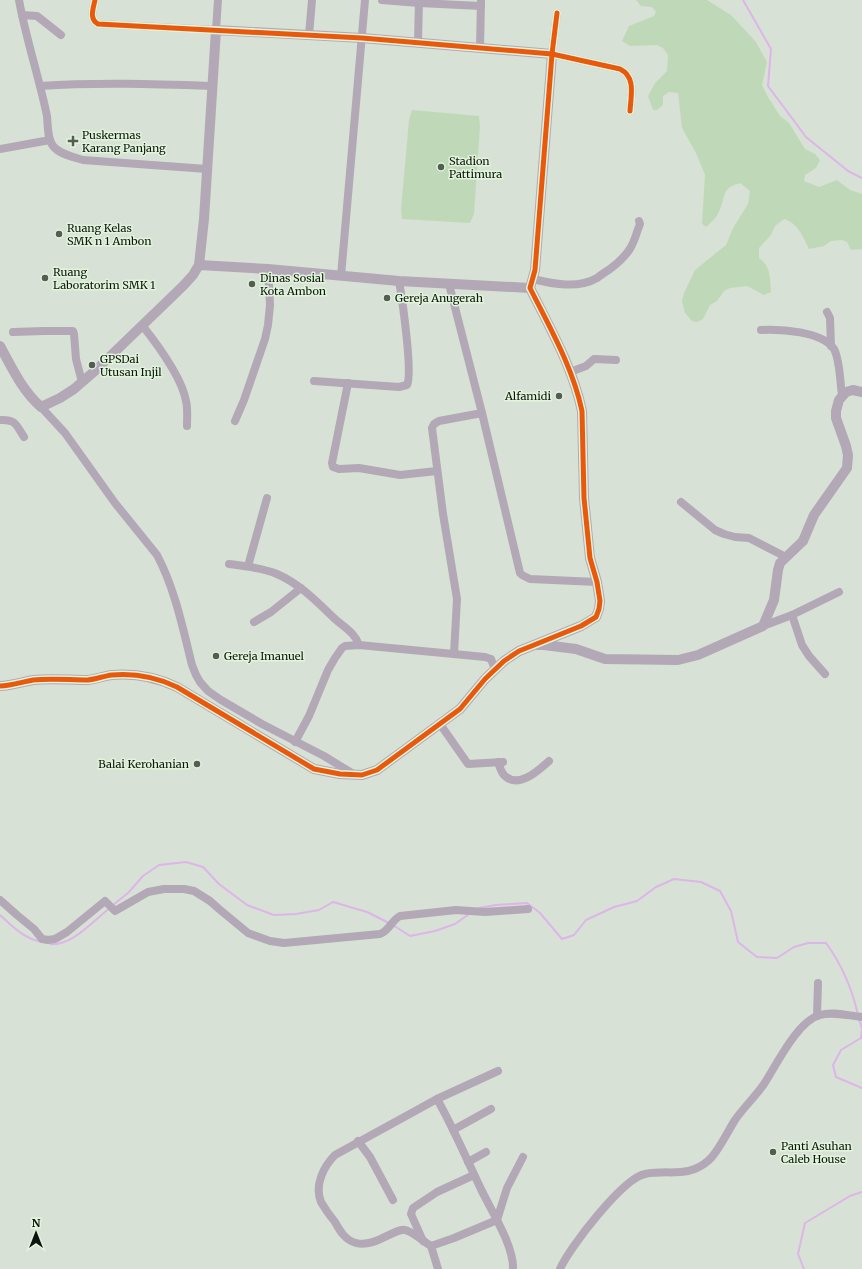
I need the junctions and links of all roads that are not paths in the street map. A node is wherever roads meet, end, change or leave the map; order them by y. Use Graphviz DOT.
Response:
graph roads {
  1 [pos="19,0"];
  2 [pos="95,0"];
  3 [pos="218,0"];
  4 [pos="312,0"];
  5 [pos="366,0"];
  6 [pos="382,0"];
  7 [pos="419,2"];
  8 [pos="481,3"];
  9 [pos="557,13"];
  10 [pos="22,15"];
  11 [pos="216,30"];
  12 [pos="61,35"];
  13 [pos="309,35"];
  14 [pos="362,38"];
  15 [pos="418,42"];
  16 [pos="480,48"];
  17 [pos="552,54"];
  18 [pos="40,86"];
  19 [pos="212,86"];
  20 [pos="630,110"];
  21 [pos="50,140"];
  22 [pos="0,149"];
  23 [pos="207,169"];
  24 [pos="639,221"];
  25 [pos="199,265"];
  26 [pos="268,268"];
  27 [pos="341,276"];
  28 [pos="399,281"];
  29 [pos="448,284"];
  30 [pos="532,284"];
  31 [pos="827,312"];
  32 [pos="142,325"];
  33 [pos="760,330"];
  34 [pos="13,332"];
  35 [pos="0,346"];
  36 [pos="831,346"];
  37 [pos="616,360"];
  38 [pos="570,372"];
  39 [pos="314,381"];
  40 [pos="82,382"];
  41 [pos="348,383"];
  42 [pos="862,392"];
  43 [pos="842,395"];
  44 [pos="41,407"];
  45 [pos="482,413"];
  46 [pos="0,420"];
  47 [pos="235,421"];
  48 [pos="187,426"];
  49 [pos="24,437"];
  50 [pos="437,471"];
  51 [pos="266,498"];
  52 [pos="681,502"];
  53 [pos="786,557"];
  54 [pos="229,564"];
  55 [pos="248,566"];
  56 [pos="597,582"];
  57 [pos="301,588"];
  58 [pos="839,592"];
  59 [pos="792,615"];
  60 [pos="254,622"];
  61 [pos="764,626"];
  62 [pos="576,627"];
  63 [pos="359,645"];
  64 [pos="534,645"];
  65 [pos="576,650"];
  66 [pos="454,654"];
  67 [pos="495,669"];
  68 [pos="825,674"];
  69 [pos="0,686"];
  70 [pos="440,724"];
  71 [pos="295,742"];
  72 [pos="549,761"];
  73 [pos="355,775"];
  74 [pos="0,900"];
  75 [pos="528,909"];
  76 [pos="818,983"];
  77 [pos="817,1016"];
  78 [pos="862,1017"];
  79 [pos="498,1071"];
  80 [pos="437,1099"];
  81 [pos="491,1109"];
  82 [pos="453,1130"];
  83 [pos="358,1141"];
  84 [pos="486,1152"];
  85 [pos="523,1157"];
  86 [pos="468,1162"];
  87 [pos="474,1175"];
  88 [pos="393,1200"];
  89 [pos="497,1220"];
  90 [pos="424,1242"];
  91 [pos="431,1246"];
  92 [pos="438,1269"];
  93 [pos="513,1269"];
  94 [pos="560,1269"];
  1 -- 10 [label="street"];
  2 -- 11 [label="street"];
  3 -- 11 [label="street"];
  4 -- 13 [label="street"];
  5 -- 14 [label="street"];
  6 -- 7 [label="street"];
  7 -- 8 [label="street"];
  7 -- 15 [label="street"];
  8 -- 16 [label="street"];
  9 -- 17 [label="street"];
  10 -- 12 [label="street"];
  10 -- 18 [label="street"];
  11 -- 13 [label="street"];
  11 -- 19 [label="street"];
  13 -- 14 [label="street"];
  14 -- 15 [label="street"];
  14 -- 27 [label="street"];
  15 -- 16 [label="street"];
  16 -- 17 [label="street"];
  17 -- 20 [label="street"];
  17 -- 30 [label="street"];
  18 -- 19 [label="street"];
  18 -- 21 [label="street"];
  19 -- 23 [label="street"];
  21 -- 22 [label="street"];
  21 -- 23 [label="street"];
  23 -- 25 [label="street"];
  24 -- 30 [label="street"];
  25 -- 26 [label="street"];
  25 -- 32 [label="street"];
  26 -- 27 [label="street"];
  26 -- 47 [label="street"];
  27 -- 28 [label="street"];
  28 -- 29 [label="street"];
  28 -- 41 [label="street"];
  29 -- 30 [label="street"];
  29 -- 45 [label="street"];
  30 -- 38 [label="street"];
  31 -- 36 [label="street"];
  32 -- 40 [label="street"];
  32 -- 48 [label="street"];
  33 -- 36 [label="street"];
  34 -- 40 [label="street"];
  35 -- 44 [label="street"];
  36 -- 43 [label="street"];
  37 -- 38 [label="street"];
  38 -- 56 [label="street"];
  39 -- 41 [label="street"];
  40 -- 44 [label="street"];
  41 -- 50 [label="street"];
  42 -- 43 [label="street"];
  43 -- 53 [label="street"];
  44 -- 71 [label="street"];
  45 -- 50 [label="street"];
  45 -- 56 [label="street"];
  46 -- 49 [label="street"];
  50 -- 66 [label="street"];
  51 -- 55 [label="street"];
  52 -- 53 [label="street"];
  53 -- 61 [label="street"];
  54 -- 55 [label="street"];
  55 -- 57 [label="street"];
  56 -- 62 [label="street"];
  57 -- 60 [label="street"];
  57 -- 63 [label="street"];
  58 -- 59 [label="street"];
  59 -- 61 [label="street"];
  59 -- 68 [label="street"];
  61 -- 65 [label="street"];
  62 -- 64 [label="street"];
  62 -- 65 [label="street"];
  63 -- 66 [label="street"];
  63 -- 71 [label="street"];
  64 -- 65 [label="street"];
  64 -- 67 [label="street"];
  66 -- 67 [label="street"];
  67 -- 70 [label="street"];
  69 -- 73 [label="street"];
  70 -- 72 [label="street"];
  70 -- 73 [label="street"];
  71 -- 73 [label="street"];
  74 -- 75 [label="street"];
  76 -- 77 [label="street"];
  77 -- 78 [label="street"];
  77 -- 94 [label="street"];
  79 -- 80 [label="street"];
  80 -- 82 [label="street"];
  80 -- 83 [label="street"];
  81 -- 82 [label="street"];
  82 -- 86 [label="street"];
  83 -- 88 [label="street"];
  83 -- 90 [label="street"];
  84 -- 86 [label="street"];
  85 -- 89 [label="street"];
  86 -- 87 [label="street"];
  87 -- 89 [label="street"];
  87 -- 90 [label="street"];
  89 -- 91 [label="street"];
  89 -- 93 [label="street"];
  90 -- 91 [label="street"];
  91 -- 92 [label="street"];
}
